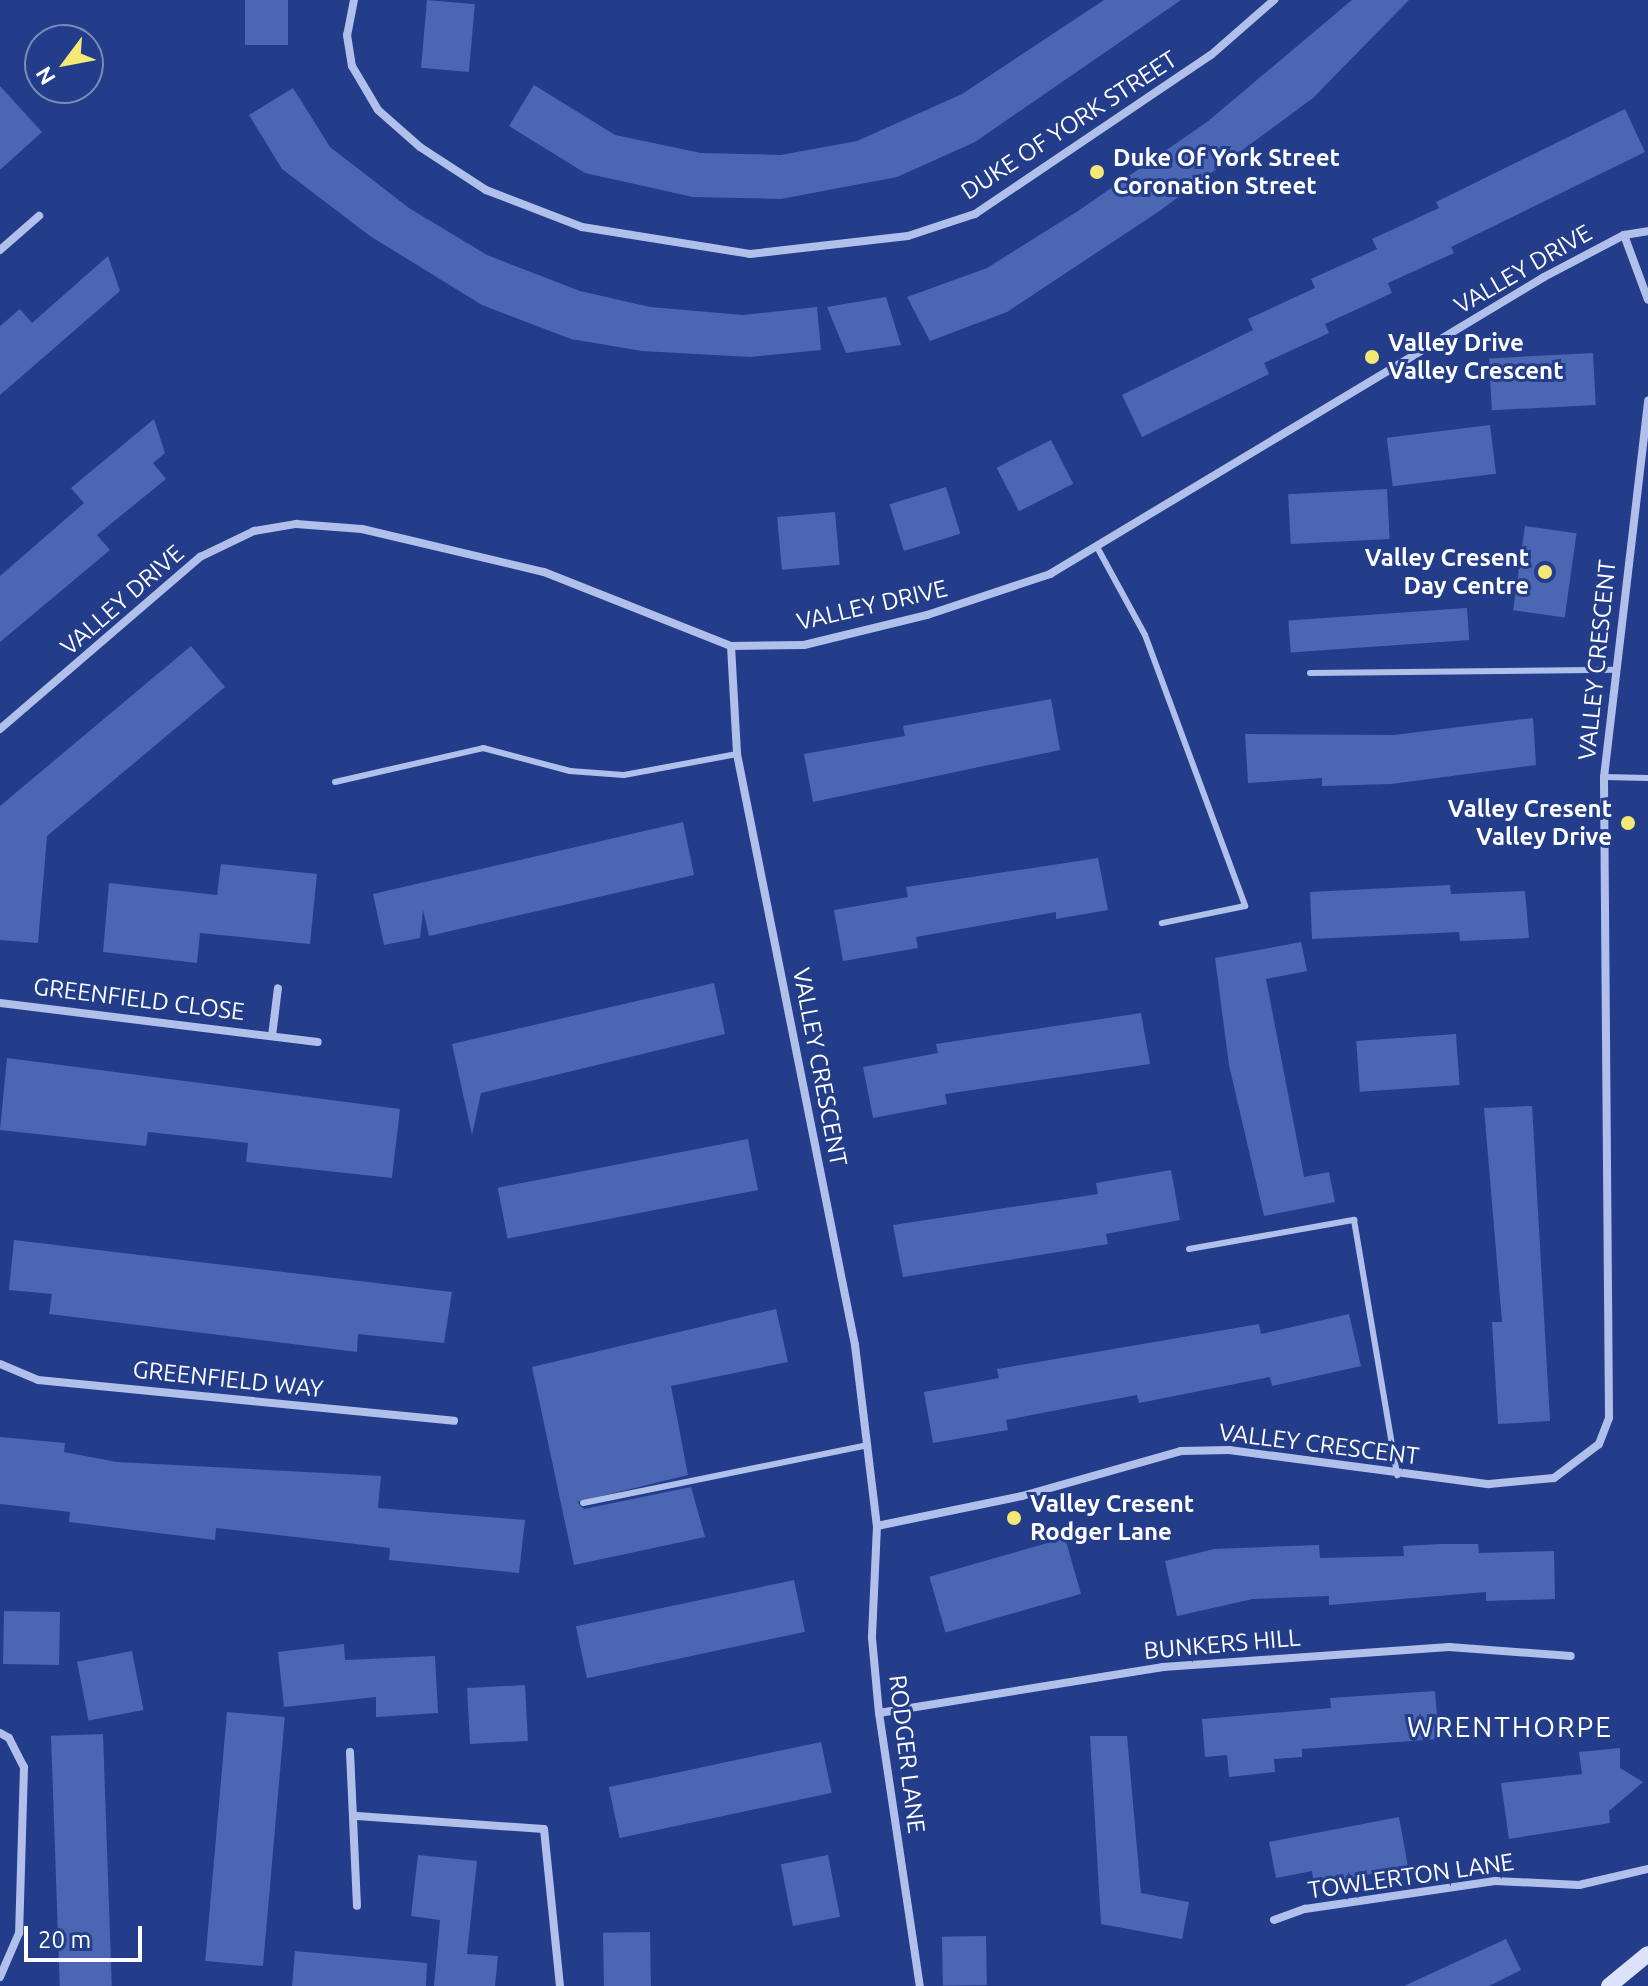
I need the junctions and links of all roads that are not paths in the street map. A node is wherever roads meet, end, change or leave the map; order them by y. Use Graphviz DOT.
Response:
graph roads {
  1 [pos="354,0"];
  2 [pos="1274,0"];
  3 [pos="39,216"];
  4 [pos="1648,231"];
  5 [pos="1624,235"];
  6 [pos="0,250"];
  7 [pos="1648,300"];
  8 [pos="1648,401"];
  9 [pos="1646,421"];
  10 [pos="1097,547"];
  11 [pos="731,646"];
  12 [pos="1616,670"];
  13 [pos="1310,673"];
  14 [pos="0,729"];
  15 [pos="737,754"];
  16 [pos="1604,777"];
  17 [pos="1648,778"];
  18 [pos="335,782"];
  19 [pos="1162,923"];
  20 [pos="278,988"];
  21 [pos="0,1003"];
  22 [pos="272,1036"];
  23 [pos="318,1042"];
  24 [pos="1189,1249"];
  25 [pos="0,1364"];
  26 [pos="454,1421"];
  27 [pos="868,1445"];
  28 [pos="1397,1475"];
  29 [pos="583,1503"];
  30 [pos="877,1526"];
  31 [pos="1571,1656"];
  32 [pos="879,1713"];
  33 [pos="0,1733"];
  34 [pos="350,1752"];
  35 [pos="357,1816"];
  36 [pos="1648,1869"];
  37 [pos="357,1906"];
  38 [pos="1274,1920"];
  39 [pos="1648,1954"];
  40 [pos="0,1977"];
  41 [pos="560,1986"];
  42 [pos="920,1986"];
  43 [pos="1609,1986"];
  1 -- 2 [label="street, DUKE OF YORK STREET"];
  3 -- 6 [label="street"];
  4 -- 5 [label="street, VALLEY DRIVE"];
  5 -- 7 [label="street"];
  5 -- 10 [label="street, VALLEY DRIVE"];
  8 -- 9 [label="street, VALLEY CRESCENT"];
  9 -- 12 [label="street, VALLEY CRESCENT"];
  10 -- 11 [label="street, VALLEY DRIVE"];
  10 -- 19 [label="lane"];
  11 -- 14 [label="street, VALLEY DRIVE"];
  11 -- 15 [label="street, VALLEY CRESCENT"];
  12 -- 13 [label="lane"];
  12 -- 16 [label="street, VALLEY CRESCENT"];
  15 -- 18 [label="lane"];
  15 -- 27 [label="street, VALLEY CRESCENT"];
  16 -- 17 [label="lane"];
  16 -- 28 [label="street, VALLEY CRESCENT"];
  20 -- 22 [label="street, GREENFIELD CLOSE"];
  21 -- 22 [label="street, GREENFIELD CLOSE"];
  22 -- 23 [label="street, GREENFIELD CLOSE"];
  24 -- 28 [label="lane"];
  25 -- 26 [label="street, GREENFIELD WAY"];
  27 -- 29 [label="lane"];
  27 -- 30 [label="street, VALLEY CRESCENT"];
  28 -- 30 [label="street, VALLEY CRESCENT"];
  30 -- 32 [label="street, RODGER LANE"];
  31 -- 32 [label="street, BUNKERS HILL"];
  32 -- 42 [label="street, RODGER LANE"];
  33 -- 40 [label="street"];
  34 -- 35 [label="street"];
  35 -- 37 [label="street"];
  35 -- 41 [label="street"];
  36 -- 38 [label="street, TOWLERTON LANE"];
  39 -- 43 [label="street"];
}
